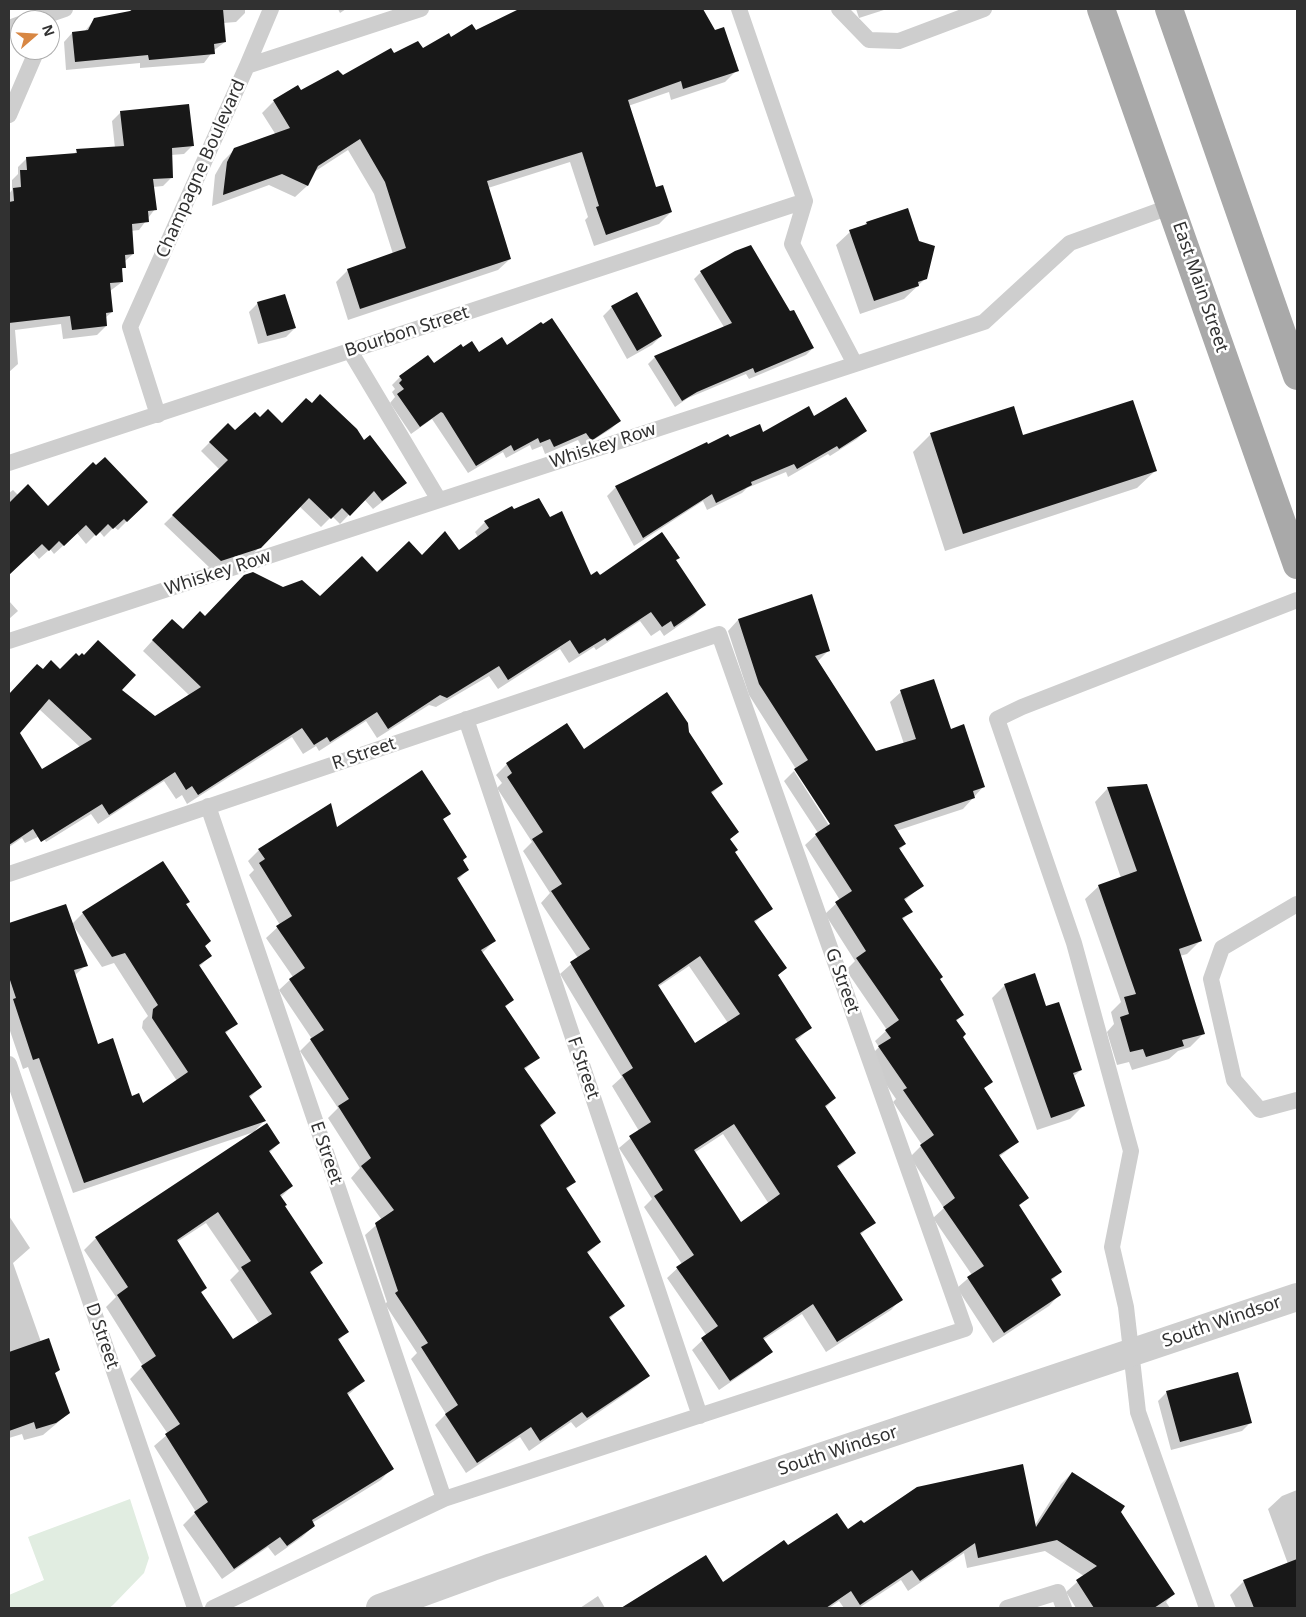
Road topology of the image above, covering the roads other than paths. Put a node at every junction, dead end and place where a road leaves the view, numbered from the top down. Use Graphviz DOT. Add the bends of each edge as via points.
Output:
graph roads {
  1 [pos="271,9"];
  2 [pos="421,9"];
  3 [pos="738,9"];
  4 [pos="839,9"];
  5 [pos="984,9"];
  6 [pos="1101,9"];
  7 [pos="1169,9"];
  8 [pos="33,60"];
  9 [pos="247,66"];
  10 [pos="9,115"];
  11 [pos="805,201"];
  12 [pos="1172,206"];
  13 [pos="350,351"];
  14 [pos="1294,358"];
  15 [pos="855,364"];
  16 [pos="158,415"];
  17 [pos="9,462"];
  18 [pos="439,500"];
  19 [pos="1297,565"];
  20 [pos="1297,600"];
  21 [pos="719,634"];
  22 [pos="9,641"];
  23 [pos="466,720"];
  24 [pos="208,806"];
  25 [pos="9,874"];
  26 [pos="1297,904"];
  27 [pos="9,1064"];
  28 [pos="1297,1100"];
  29 [pos="1297,1297"];
  30 [pos="1131,1353"];
  31 [pos="700,1416"];
  32 [pos="444,1499"];
  33 [pos="195,1608"];
  34 [pos="213,1608"];
  35 [pos="380,1608"];
  36 [pos="1007,1608"];
  37 [pos="1064,1608"];
  38 [pos="1207,1608"];
  1 -- 9 [label="lane"];
  2 -- 9 [label="lane, Champagne Boulevard"];
  3 -- 11 [label="lane"];
  4 -- 5 [label="lane" via="869,40 899,41"];
  6 -- 12 [label="main road, East Main Street"];
  7 -- 14 [label="main road"];
  8 -- 10 [label="lane"];
  9 -- 16 [label="lane, Champagne Boulevard" via="130,327"];
  11 -- 13 [label="lane, Bourbon Street"];
  11 -- 15 [label="lane" via="792,244"];
  12 -- 15 [label="lane, Whiskey Row" via="1070,243 984,322"];
  12 -- 19 [label="main road, East Main Street"];
  13 -- 16 [label="lane, Bourbon Street"];
  13 -- 18 [label="lane"];
  15 -- 18 [label="lane, Whiskey Row"];
  16 -- 17 [label="lane, Bourbon Street"];
  18 -- 22 [label="lane, Whiskey Row"];
  20 -- 30 [label="lane" via="996,718 1074,943 1131,1151 1112,1247 1126,1307"];
  21 -- 23 [label="lane, R Street"];
  21 -- 31 [label="lane, G Street" via="965,1329"];
  23 -- 24 [label="lane, R Street"];
  23 -- 31 [label="lane, F Street"];
  24 -- 25 [label="lane, R Street"];
  24 -- 32 [label="lane, E Street"];
  26 -- 28 [label="lane" via="1222,948 1211,979 1234,1080 1260,1110"];
  27 -- 33 [label="lane, D Street"];
  29 -- 30 [label="street, South Windsor"];
  30 -- 35 [label="street, South Windsor" via="492,1567"];
  30 -- 38 [label="lane" via="1138,1412"];
  31 -- 32 [label="lane"];
  32 -- 34 [label="lane"];
  36 -- 37 [label="lane" via="1058,1592"];
}
